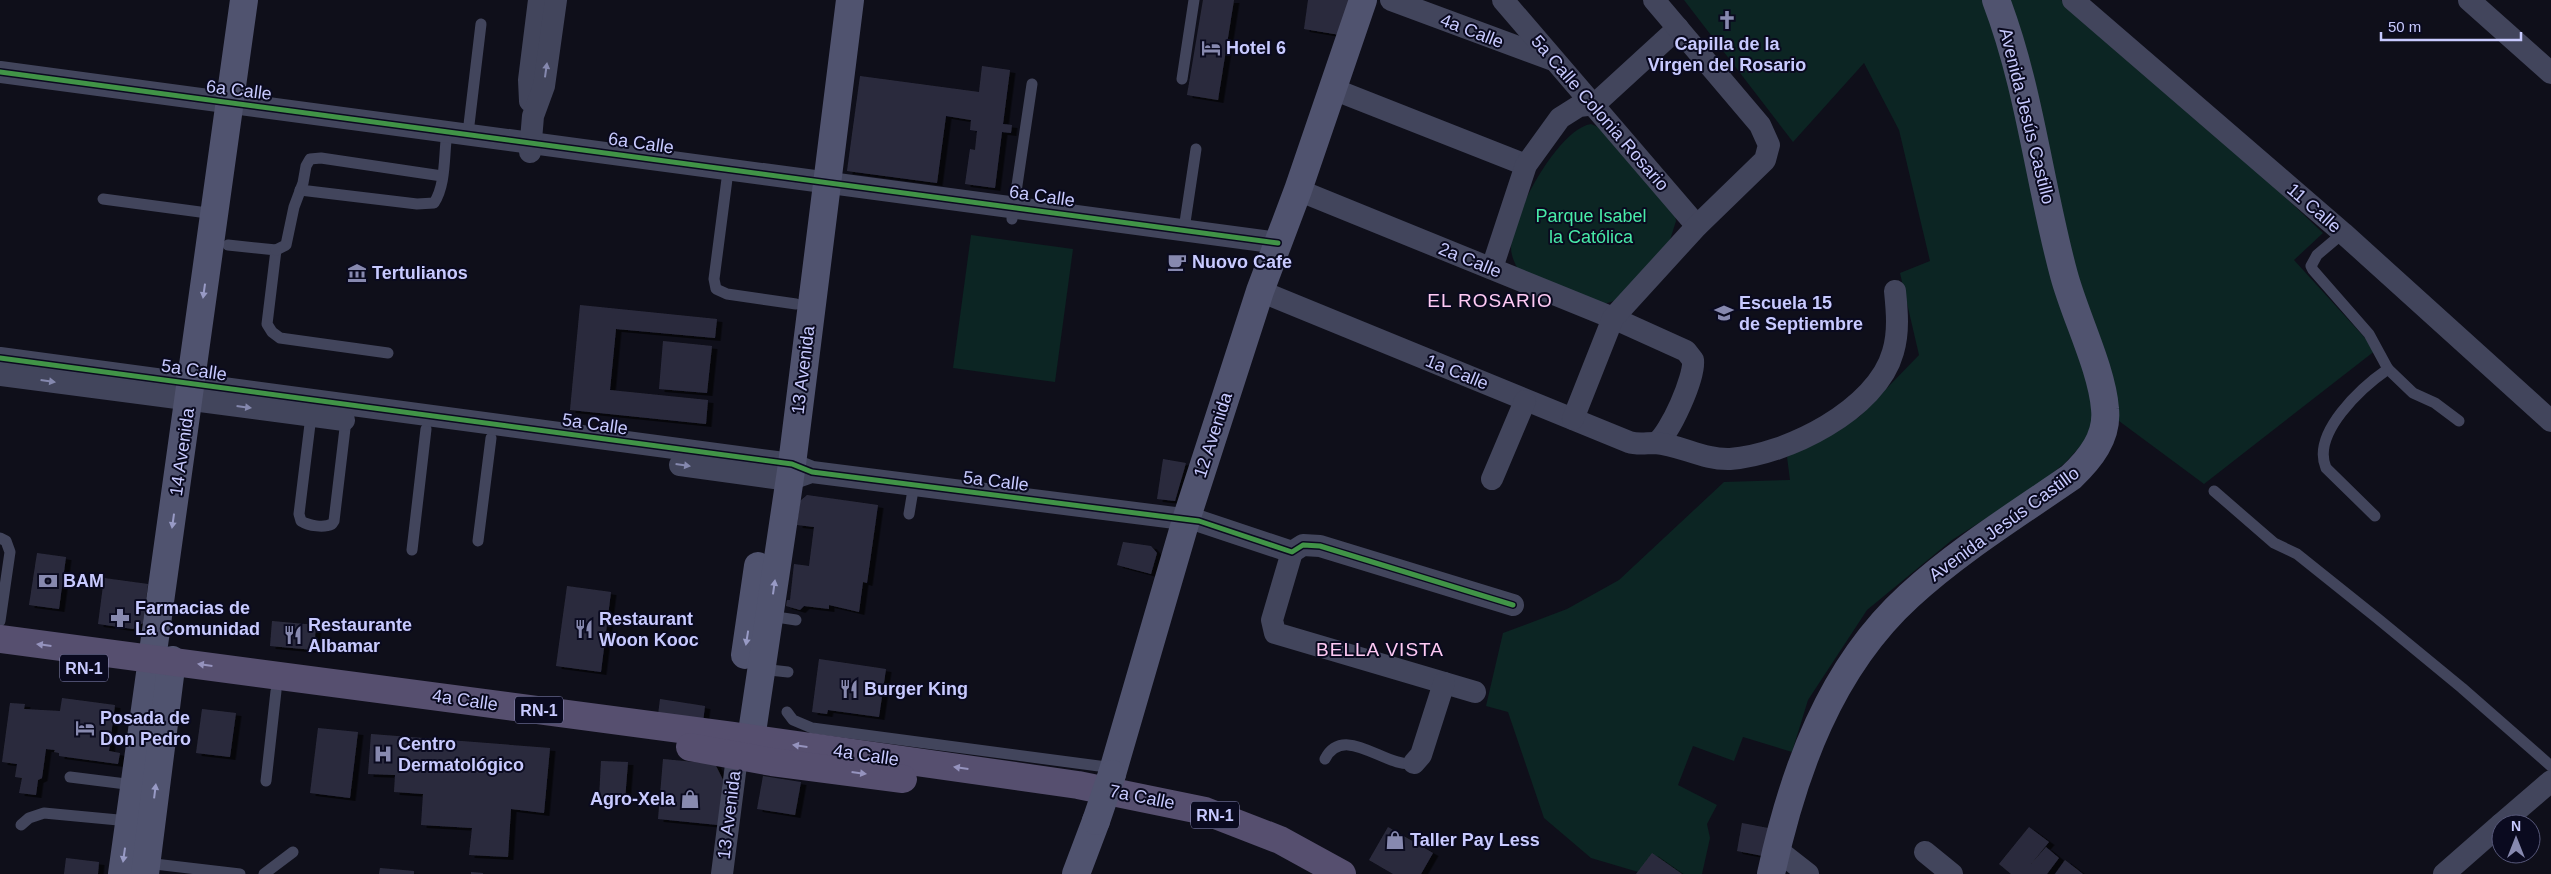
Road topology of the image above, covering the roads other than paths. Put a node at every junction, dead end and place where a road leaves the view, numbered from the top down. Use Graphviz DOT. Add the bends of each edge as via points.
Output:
graph roads {
  1 [pos="244,0"];
  2 [pos="261,0"];
  3 [pos="539,0"];
  4 [pos="556,0"];
  5 [pos="835,0"];
  6 [pos="850,0"];
  7 [pos="1194,0"];
  8 [pos="1363,0"];
  9 [pos="1391,0"];
  10 [pos="1503,0"];
  11 [pos="1654,0"];
  12 [pos="1996,0"];
  13 [pos="2073,0"];
  14 [pos="2469,0"];
  15 [pos="481,24"];
  16 [pos="1678,28"];
  17 [pos="1553,60"];
  18 [pos="0,72"];
  19 [pos="2551,73"];
  20 [pos="1182,79"];
  21 [pos="1032,84"];
  22 [pos="0,85"];
  23 [pos="1333,89"];
  24 [pos="1594,104"];
  25 [pos="238,110"];
  26 [pos="534,116"];
  27 [pos="468,133"];
  28 [pos="446,141"];
  29 [pos="530,147"];
  30 [pos="1196,149"];
  31 [pos="1526,165"];
  32 [pos="442,176"];
  33 [pos="727,179"];
  34 [pos="817,186"];
  35 [pos="300,190"];
  36 [pos="1298,190"];
  37 [pos="103,200"];
  38 [pos="1013,213"];
  39 [pos="215,214"];
  40 [pos="1113,226"];
  41 [pos="1697,226"];
  42 [pos="1184,229"];
  43 [pos="2343,233"];
  44 [pos="228,244"];
  45 [pos="1276,249"];
  46 [pos="276,250"];
  47 [pos="1492,268"];
  48 [pos="1260,291"];
  49 [pos="1895,291"];
  50 [pos="796,304"];
  51 [pos="1614,318"];
  52 [pos="388,353"];
  53 [pos="0,358"];
  54 [pos="2388,369"];
  55 [pos="0,375"];
  56 [pos="200,393"];
  57 [pos="1525,401"];
  58 [pos="311,416"];
  59 [pos="1573,419"];
  60 [pos="346,420"];
  61 [pos="2459,421"];
  62 [pos="2551,421"];
  63 [pos="426,429"];
  64 [pos="491,438"];
  65 [pos="1656,443"];
  66 [pos="788,471"];
  67 [pos="1492,479"];
  68 [pos="914,484"];
  69 [pos="2214,490"];
  70 [pos="910,514"];
  71 [pos="2375,516"];
  72 [pos="1186,520"];
  73 [pos="0,538"];
  74 [pos="478,541"];
  75 [pos="412,550"];
  76 [pos="1292,552"];
  77 [pos="1513,605"];
  78 [pos="0,621"];
  79 [pos="0,639"];
  80 [pos="0,658"];
  81 [pos="761,668"];
  82 [pos="161,669"];
  83 [pos="788,672"];
  84 [pos="1444,683"];
  85 [pos="276,691"];
  86 [pos="1475,692"];
  87 [pos="788,712"];
  88 [pos="740,744"];
  89 [pos="1325,759"];
  90 [pos="1414,763"];
  91 [pos="2551,766"];
  92 [pos="1113,771"];
  93 [pos="70,777"];
  94 [pos="266,781"];
  95 [pos="2551,781"];
  96 [pos="134,785"];
  97 [pos="1077,793"];
  98 [pos="2513,814"];
  99 [pos="129,821"];
  100 [pos="21,825"];
  101 [pos="2491,833"];
  102 [pos="293,852"];
  103 [pos="1925,852"];
  104 [pos="1774,862"];
  105 [pos="146,868"];
  106 [pos="122,874"];
  107 [pos="240,874"];
  108 [pos="264,874"];
  109 [pos="722,874"];
  110 [pos="1076,874"];
  111 [pos="1310,874"];
  112 [pos="1342,874"];
  113 [pos="1808,874"];
  114 [pos="1952,874"];
  115 [pos="2444,874"];
  1 -- 25 [label="street, 14 Avenida"];
  2 -- 25 [label="street, 14 Avenida"];
  3 -- 26 [label="street" via="529,80"];
  26 -- 4 [label="street, one-way" via="544,86"];
  5 -- 34 [label="street, 13 Avenida"];
  6 -- 34 [label="street, 13 Avenida"];
  7 -- 20 [label="lane"];
  8 -- 23 [label="street, 12 Avenida"];
  9 -- 17 [label="street, 4a Calle"];
  10 -- 17 [label="street, 5a Calle Colonia Rosario"];
  11 -- 16 [label="street"];
  12 -- 104 [label="street, Avenida Jesús Castillo" via="2019,67 2063,272 2101,388 2106,410 2103,430 2097,447 2071,477 1932,575 1907,597 1865,645 1812,736 1788,801"];
  13 -- 43 [label="street, 11 Calle"];
  14 -- 19 [label="street"];
  15 -- 27 [label="lane"];
  16 -- 24 [label="street"];
  16 -- 41 [label="street" via="1760,125 1767,138 1769,152 1761,165"];
  17 -- 24 [label="street, 5a Calle Colonia Rosario"];
  18 -- 25 [label="street, 6a Calle"];
  21 -- 38 [label="lane"];
  22 -- 25 [label="street, 6a Calle"];
  23 -- 31 [label="street"];
  23 -- 36 [label="street, 12 Avenida"];
  24 -- 31 [label="street" via="1579,106 1560,118"];
  24 -- 41 [label="street, 5a Calle Colonia Rosario"];
  25 -- 27 [label="street, 6a Calle"];
  25 -- 28 [label="street, 6a Calle"];
  25 -- 39 [label="street, 14 Avenida"];
  25 -- 44 [label="street, 14 Avenida"];
  26 -- 29 [label="street"];
  27 -- 29 [label="street, 6a Calle"];
  28 -- 29 [label="street, 6a Calle"];
  28 -- 32 [label="lane"];
  29 -- 33 [label="street, 6a Calle"];
  29 -- 34 [label="street, 6a Calle"];
  30 -- 42 [label="lane"];
  31 -- 47 [label="street"];
  32 -- 35 [label="lane" via="437,198 428,204"];
  32 -- 35 [label="lane" via="310,159"];
  33 -- 34 [label="street, 6a Calle"];
  33 -- 50 [label="lane" via="714,279 716,289 727,294"];
  34 -- 38 [label="street, 6a Calle"];
  34 -- 50 [label="street, 13 Avenida"];
  34 -- 66 [label="street, 13 Avenida"];
  35 -- 46 [label="lane" via="286,246"];
  36 -- 45 [label="street, 12 Avenida"];
  36 -- 47 [label="street, 2a Calle"];
  37 -- 39 [label="lane"];
  38 -- 40 [label="street, 6a Calle"];
  39 -- 56 [label="street, 14 Avenida, one-way"];
  40 -- 42 [label="street, 6a Calle"];
  40 -- 45 [label="street, 6a Calle"];
  41 -- 51 [label="street"];
  42 -- 45 [label="street, 6a Calle"];
  43 -- 54 [label="lane" via="2317,255 2311,266 2369,334"];
  43 -- 62 [label="street, 11 Calle"];
  44 -- 46 [label="lane"];
  44 -- 56 [label="street, 14 Avenida"];
  45 -- 48 [label="street, 12 Avenida"];
  46 -- 52 [label="lane" via="267,324 272,332 280,338"];
  47 -- 51 [label="street, 2a Calle"];
  48 -- 57 [label="street, 1a Calle"];
  48 -- 72 [label="street, 12 Avenida"];
  49 -- 65 [label="street, 1a Calle" via="1898,321 1893,352 1879,381 1857,404 1828,424 1788,446 1747,457 1710,458"];
  50 -- 66 [label="street, 13 Avenida"];
  51 -- 59 [label="street"];
  51 -- 65 [label="street, 2a Calle" via="1676,345 1693,360 1691,374 1667,433"];
  53 -- 56 [label="street, 5a Calle"];
  54 -- 61 [label="lane" via="2413,394 2435,403"];
  54 -- 71 [label="lane" via="2338,417 2323,448 2322,460 2326,468"];
  55 -- 56 [label="street, 5a Calle, one-way"];
  56 -- 58 [label="street, 5a Calle, one-way"];
  56 -- 66 [label="street, 5a Calle"];
  56 -- 82 [label="street, 14 Avenida"];
  57 -- 59 [label="street, 1a Calle"];
  57 -- 67 [label="street"];
  58 -- 60 [label="street, 5a Calle"];
  58 -- 60 [label="lane" via="299,514 301,521 307,524 326,526 334,520"];
  59 -- 65 [label="street, 1a Calle" via="1629,442"];
  60 -- 63 [label="street, 5a Calle"];
  63 -- 64 [label="street, 5a Calle"];
  63 -- 75 [label="lane"];
  64 -- 66 [label="street, 5a Calle, one-way"];
  64 -- 74 [label="lane"];
  66 -- 68 [label="street, 5a Calle"];
  81 -- 66 [label="street, 13 Avenida, one-way" via="783,618"];
  66 -- 88 [label="street, 13 Avenida, one-way"];
  68 -- 70 [label="lane"];
  68 -- 72 [label="street, 5a Calle"];
  69 -- 91 [label="lane" via="2274,543 2297,554 2398,636"];
  72 -- 76 [label="street, 5a Calle" via="1210,524"];
  72 -- 92 [label="street, 12 Avenida"];
  73 -- 78 [label="lane" via="6,541 10,552"];
  76 -- 77 [label="street" via="1303,545 1320,546"];
  76 -- 84 [label="street" via="1272,620 1275,633"];
  82 -- 79 [label="main road, 4a Calle / RN-1, one-way"];
  80 -- 82 [label="main road, 4a Calle / RN-1"];
  81 -- 83 [label="lane"];
  81 -- 88 [label="street, 13 Avenida"];
  82 -- 85 [label="main road, 4a Calle / RN-1"];
  88 -- 82 [label="main road, 4a Calle / RN-1, one-way"];
  82 -- 96 [label="street, 14 Avenida"];
  105 -- 82 [label="street, 14 Avenida, one-way"];
  84 -- 86 [label="street"];
  84 -- 90 [label="street" via="1421,755"];
  85 -- 88 [label="main road, 4a Calle / RN-1" via="696,748"];
  85 -- 94 [label="lane"];
  87 -- 92 [label="lane" via="793,720 812,728"];
  88 -- 97 [label="main road, 4a Calle / RN-1"];
  88 -- 109 [label="street, 13 Avenida"];
  89 -- 90 [label="lane" via="1334,748 1352,746 1396,763"];
  92 -- 110 [label="street, 12 Avenida, bridge"];
  93 -- 96 [label="lane"];
  95 -- 98 [label="street"];
  96 -- 99 [label="street, 14 Avenida"];
  97 -- 111 [label="main road, 7a Calle / RN-1" via="1213,833 1267,852"];
  97 -- 112 [label="main road, 7a Calle / RN-1" via="1145,797 1213,814 1280,840"];
  99 -- 100 [label="lane" via="44,812"];
  99 -- 106 [label="street, 14 Avenida, one-way"];
  101 -- 115 [label="street"];
  102 -- 108 [label="lane"];
  103 -- 114 [label="street"];
  104 -- 113 [label="street"];
  105 -- 107 [label="lane"];
}
